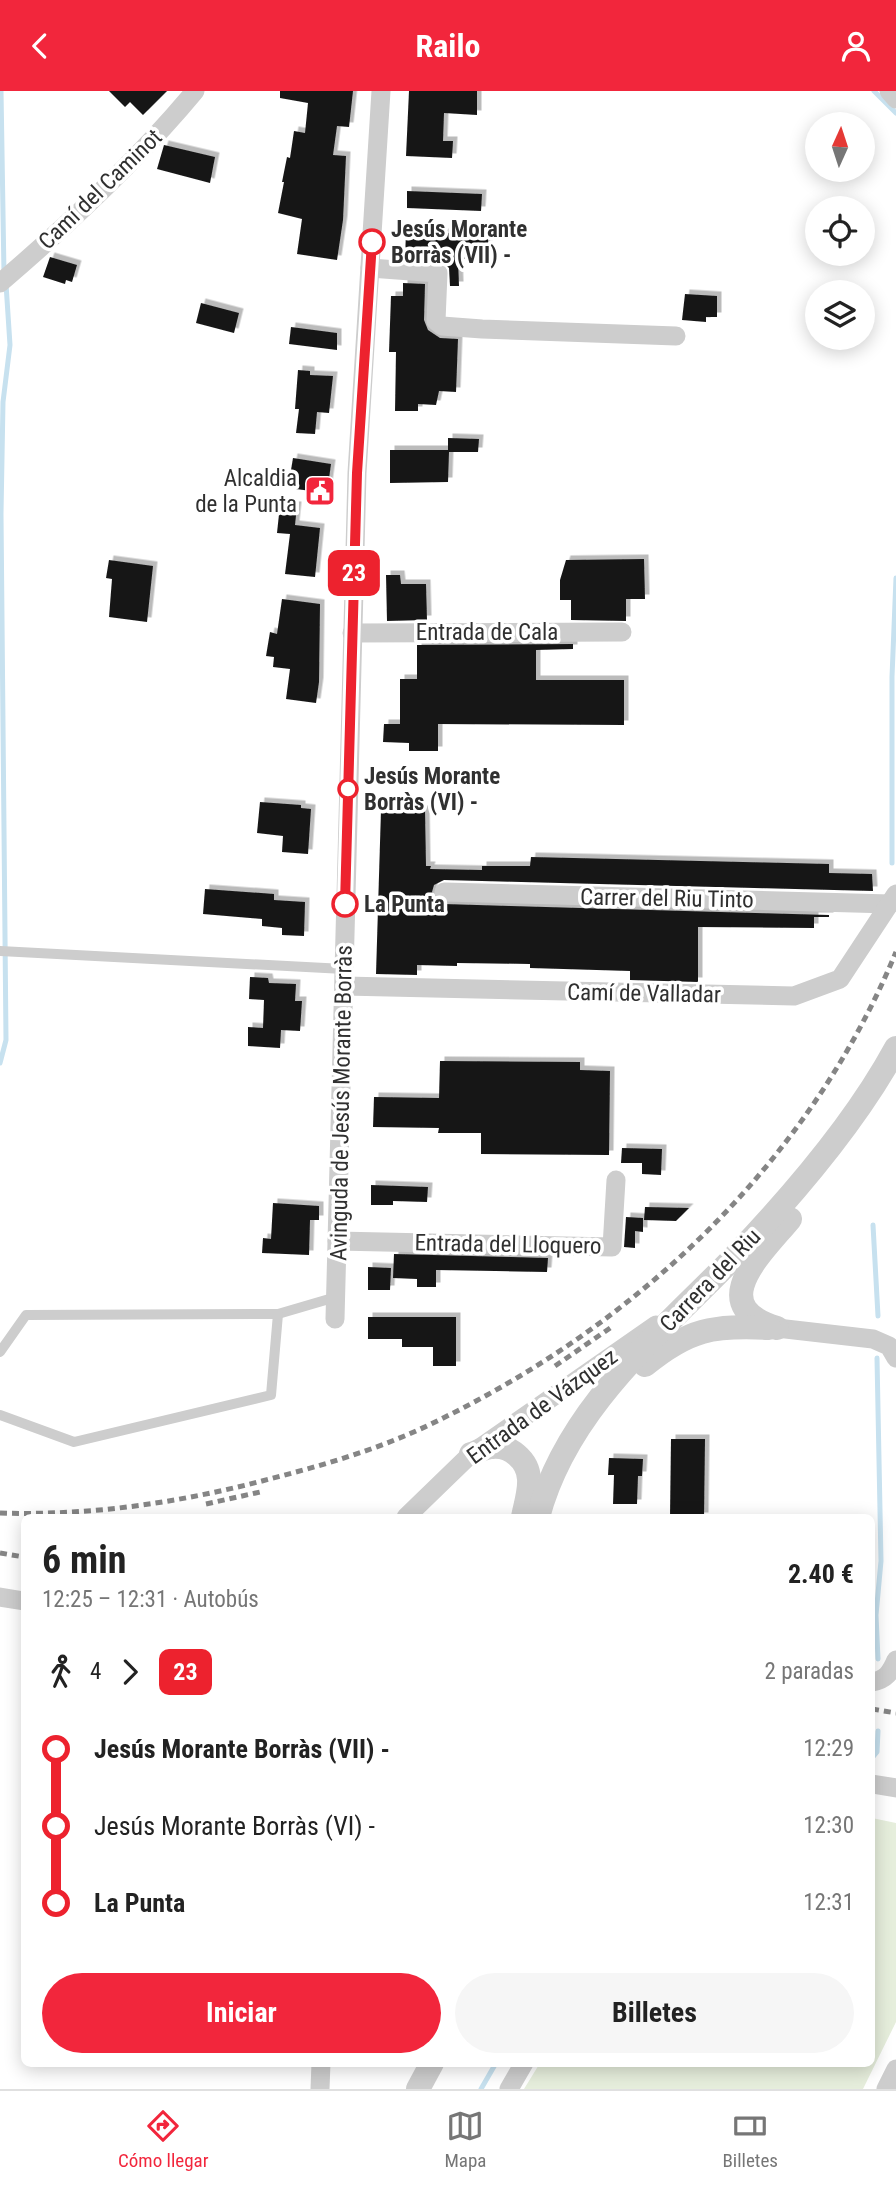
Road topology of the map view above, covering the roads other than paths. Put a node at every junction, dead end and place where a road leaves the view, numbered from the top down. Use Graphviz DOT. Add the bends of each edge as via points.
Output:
graph roads {
  1 [pos="195,91"];
  2 [pos="381,91"];
  3 [pos="889,91"];
  4 [pos="896,99"];
  5 [pos="370,268"];
  6 [pos="0,283"];
  7 [pos="676,336"];
  8 [pos="622,632"];
  9 [pos="352,633"];
  10 [pos="443,892"];
  11 [pos="893,899"];
  12 [pos="0,950"];
  13 [pos="344,978"];
  14 [pos="894,1052"];
  15 [pos="839,1135"];
  16 [pos="616,1180"];
  17 [pos="337,1241"];
  18 [pos="336,1297"];
  19 [pos="687,1305"];
  20 [pos="278,1314"];
  21 [pos="335,1319"];
  22 [pos="777,1328"];
  23 [pos="0,1352"];
  24 [pos="896,1358"];
  25 [pos="0,1415"];
  26 [pos="573,1433"];
  27 [pos="471,1454"];
  28 [pos="409,1514"];
  29 [pos="524,1514"];
  30 [pos="539,1514"];
  31 [pos="0,1597"];
  32 [pos="21,1600"];
  33 [pos="896,1660"];
  34 [pos="875,1681"];
  35 [pos="875,1784"];
  36 [pos="896,1788"];
  37 [pos="321,2067"];
  38 [pos="430,2067"];
  39 [pos="522,2067"];
  40 [pos="896,2069"];
  41 [pos="320,2089"];
  42 [pos="418,2089"];
  43 [pos="509,2089"];
  44 [pos="886,2089"];
  1 -- 6 [label="street, Camí del Caminot" via="91,201"];
  2 -- 5 [label="street, Avinguda de Jesús Morante Borràs"];
  3 -- 4 [label="street"];
  5 -- 7 [label="street" via="438,273 436,321 442,326"];
  5 -- 9 [label="street, Avinguda de Jesús Morante Borràs"];
  8 -- 9 [label="street, Entrada de Cala"];
  9 -- 13 [label="street, Avinguda de Jesús Morante Borràs"];
  10 -- 11 [label="street, Carrer del Riu Tinto"];
  11 -- 13 [label="street, Camí de Valladar" via="840,979 794,996"];
  12 -- 13 [label="lane"];
  13 -- 17 [label="street, Avinguda de Jesús Morante Borràs"];
  14 -- 15 [label="street, Carrera del Riu"];
  15 -- 19 [label="street, Carrera del Riu" via="780,1208"];
  15 -- 22 [label="street" via="809,1195 741,1285 747,1313"];
  16 -- 17 [label="street, Entrada del Lloquero" via="612,1247"];
  17 -- 18 [label="street, Avinguda de Jesús Morante Borràs"];
  18 -- 20 [label="lane"];
  18 -- 21 [label="street, Avinguda de Jesús Morante Borràs"];
  19 -- 26 [label="street, Carrera del Riu" via="627,1365"];
  19 -- 27 [label="street, Entrada de Vázquez"];
  20 -- 23 [label="lane" via="26,1315"];
  20 -- 25 [label="lane" via="271,1395 74,1442"];
  22 -- 24 [label="street" via="873,1339 889,1346"];
  22 -- 26 [label="street" via="729,1327 675,1342"];
  26 -- 30 [label="street, Carrera del Riu"];
  27 -- 28 [label="street, Entrada de Vázquez"];
  27 -- 29 [label="street" via="504,1447 518,1455 530,1480"];
  31 -- 32 [label="street"];
  33 -- 34 [label="street" via="886,1678"];
  35 -- 36 [label="street"];
  37 -- 41 [label="street"];
  38 -- 42 [label="street"];
  39 -- 43 [label="street"];
  40 -- 44 [label="street"];
}
